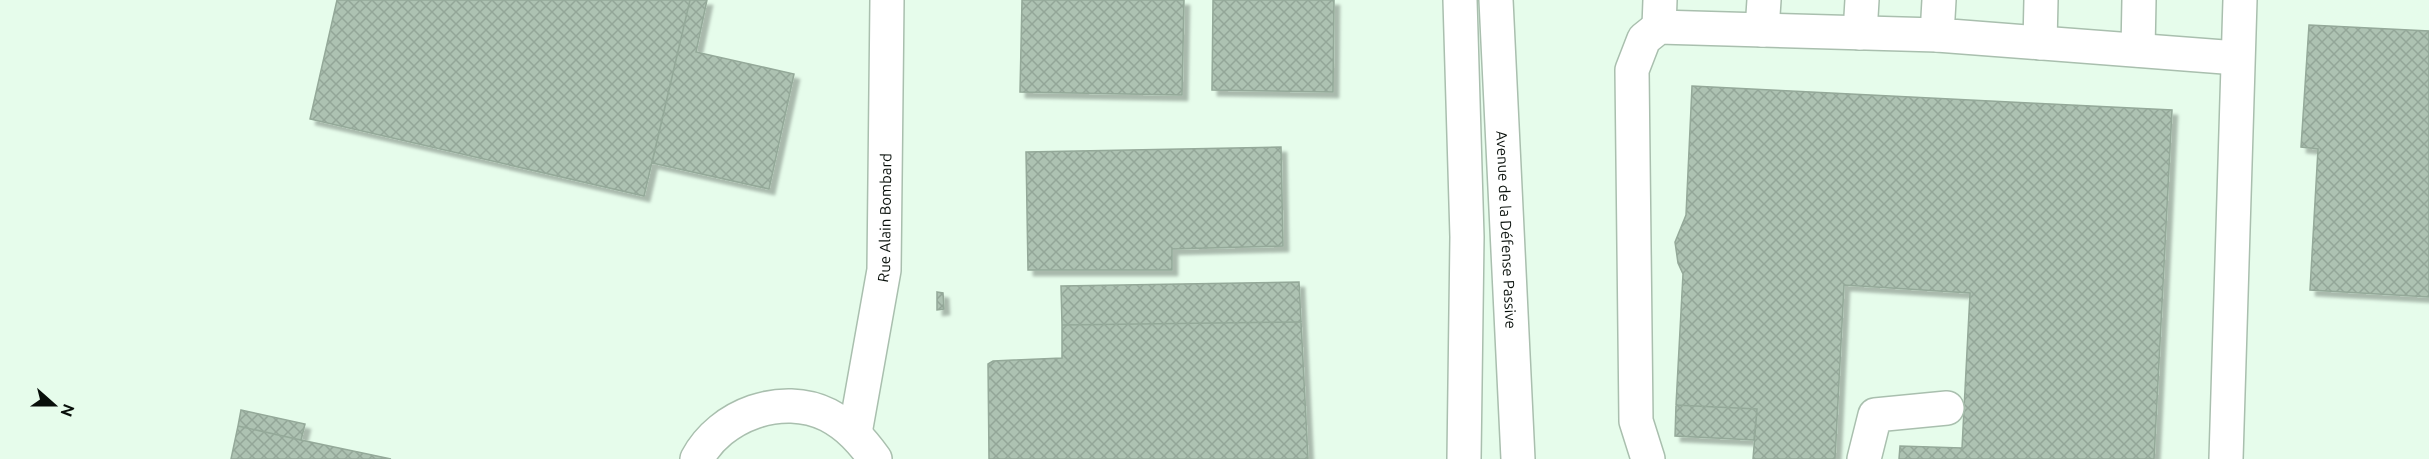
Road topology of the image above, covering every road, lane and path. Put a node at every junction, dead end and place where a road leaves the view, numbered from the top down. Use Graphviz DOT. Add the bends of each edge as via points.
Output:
graph roads {
  1 [pos="887,0"];
  2 [pos="1460,0"];
  3 [pos="1496,0"];
  4 [pos="1862,0"];
  5 [pos="1939,0"];
  6 [pos="2041,0"];
  7 [pos="2139,0"];
  8 [pos="2240,0"];
  9 [pos="1659,14"];
  10 [pos="1763,15"];
  11 [pos="1860,33"];
  12 [pos="1937,35"];
  13 [pos="2040,43"];
  14 [pos="2138,50"];
  15 [pos="2237,58"];
  16 [pos="1947,408"];
  17 [pos="855,433"];
  18 [pos="697,459"];
  19 [pos="875,459"];
  20 [pos="1464,459"];
  21 [pos="1518,459"];
  22 [pos="1648,459"];
  23 [pos="1864,459"];
  24 [pos="2226,459"];
  1 -- 17 [label="main road, Rue Alain Bombard" via="884,270"];
  2 -- 20 [label="main road" via="1467,237"];
  3 -- 21 [label="main road, Avenue de la Défense Passive"];
  4 -- 11 [label="main road"];
  5 -- 12 [label="main road"];
  6 -- 13 [label="main road"];
  7 -- 14 [label="main road"];
  8 -- 15 [label="main road"];
  9 -- 10 [label="main road"];
  9 -- 22 [label="main road" via="1632,70 1636,421"];
  10 -- 11 [label="main road"];
  11 -- 12 [label="main road"];
  12 -- 13 [label="main road"];
  13 -- 14 [label="main road"];
  14 -- 15 [label="main road"];
  15 -- 24 [label="main road"];
  16 -- 23 [label="main road" via="1875,415"];
  17 -- 18 [label="main road" via="827,415 794,406 760,409 729,423 704,446"];
  17 -- 19 [label="main road"];
}
